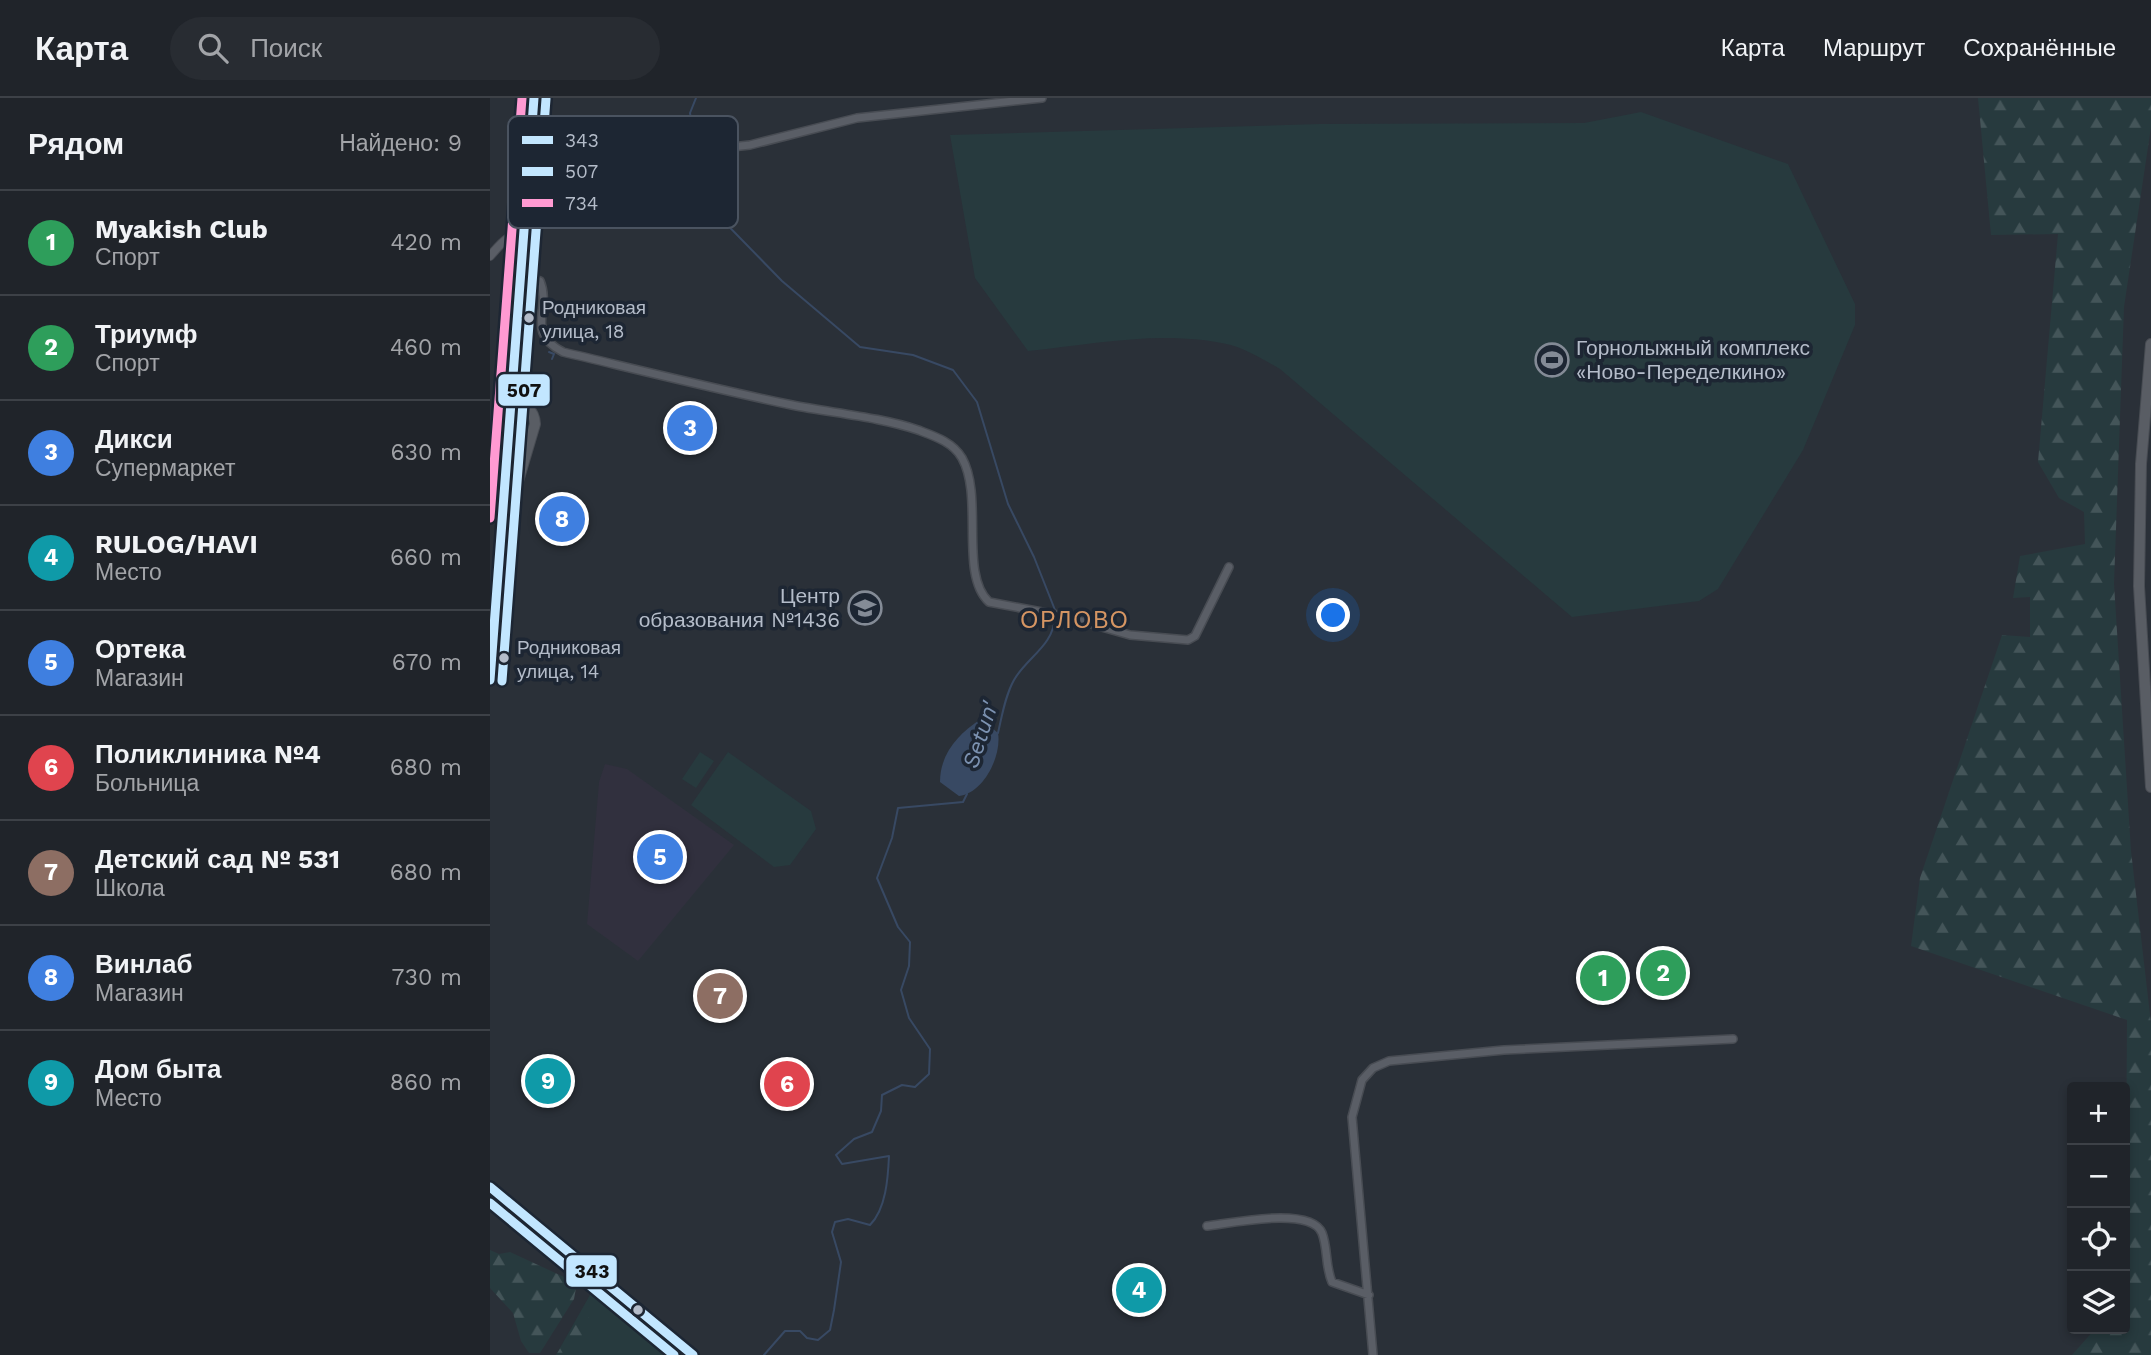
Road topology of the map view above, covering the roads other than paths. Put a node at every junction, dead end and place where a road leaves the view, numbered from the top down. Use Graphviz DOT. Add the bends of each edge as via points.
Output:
graph roads {
  1 [pos="534,98"];
  2 [pos="1042,98"];
  3 [pos="533,116"];
  4 [pos="738,146"];
  5 [pos="524,228"];
  6 [pos="523,234"];
  7 [pos="490,256"];
  8 [pos="520,274"];
  9 [pos="2151,344"];
  10 [pos="512,402"];
  11 [pos="501,535"];
  12 [pos="1229,567"];
  13 [pos="490,680"];
  14 [pos="2151,787"];
  15 [pos="1733,1039"];
  16 [pos="490,1187"];
  17 [pos="1207,1226"];
  18 [pos="1369,1295"];
  19 [pos="693,1355"];
  20 [pos="1373,1355"];
  1 -- 3 [label="main road"];
  2 -- 4 [label="street" via="857,118"];
  5 -- 6 [label="main road"];
  6 -- 7 [label="street" via="500,243"];
  6 -- 8 [label="main road"];
  8 -- 10 [label="main road"];
  8 -- 12 [label="street" via="540,281 541,333 563,352 752,397 916,429 948,442 968,475 974,553 981,595 989,602 1130,635 1188,640 1195,636"];
  9 -- 14 [label="main road" via="2141,464 2139,586"];
  10 -- 11 [label="main road"];
  10 -- 11 [label="main road" via="531,411 535,424"];
  11 -- 13 [label="main road"];
  15 -- 18 [label="street" via="1504,1050 1389,1061 1367,1073 1358,1088 1352,1118"];
  16 -- 19 [label="main road"];
  17 -- 18 [label="street" via="1310,1219 1323,1235 1332,1282"];
  18 -- 20 [label="street"];
}
